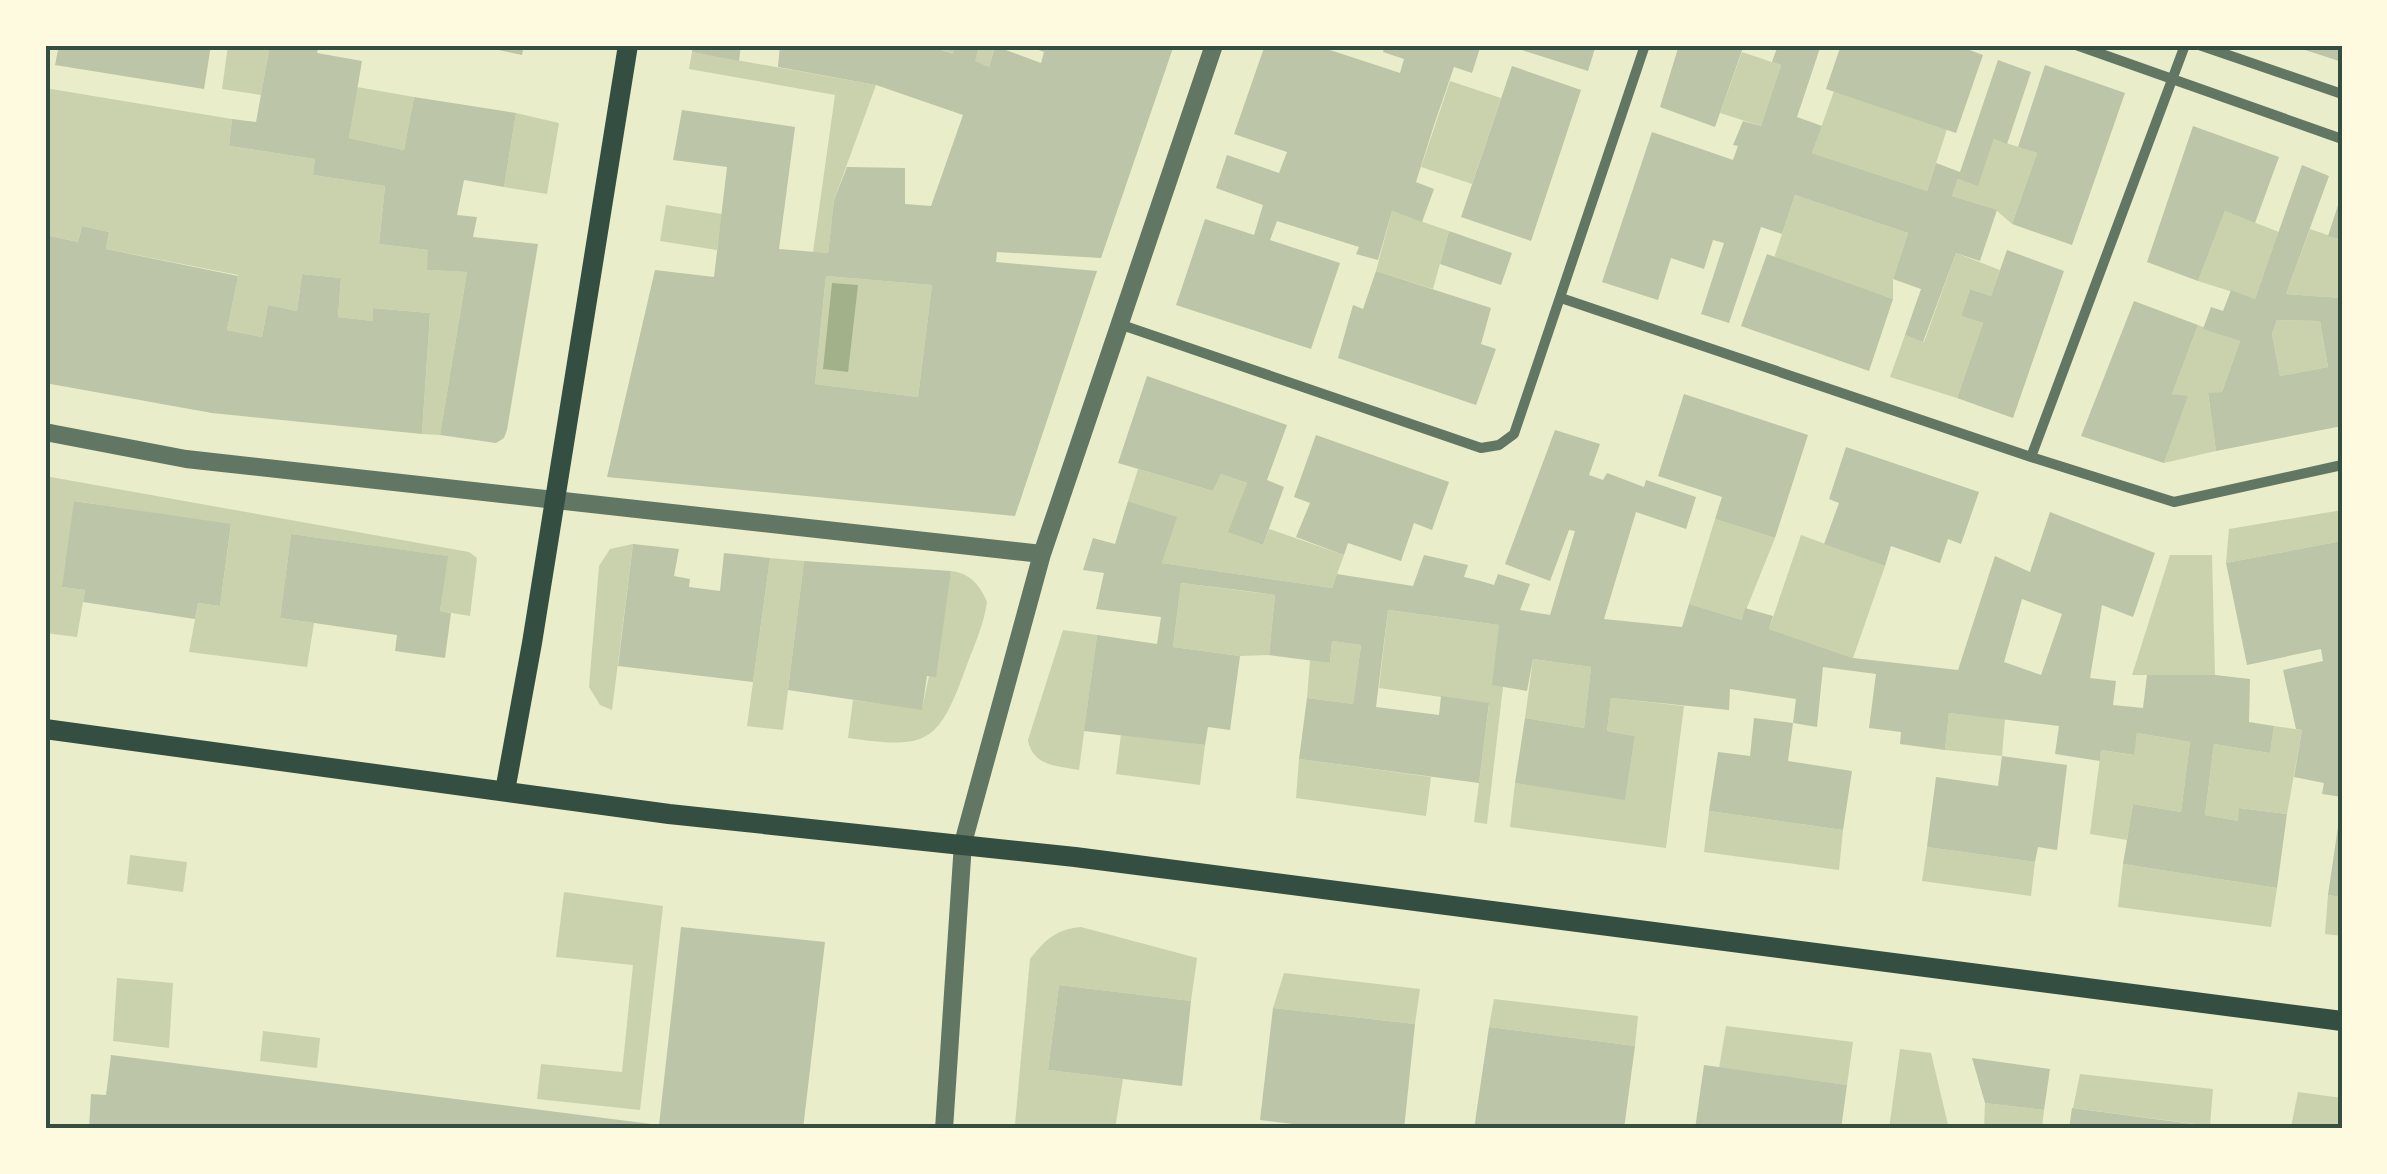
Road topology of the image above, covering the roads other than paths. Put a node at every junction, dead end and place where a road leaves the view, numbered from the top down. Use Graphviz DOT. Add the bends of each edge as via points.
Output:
graph roads {
  1 [pos="628,45"];
  2 [pos="1214,45"];
  3 [pos="1645,45"];
  4 [pos="2076,45"];
  5 [pos="2184,45"];
  6 [pos="2199,45"];
  7 [pos="2172,77"];
  8 [pos="2342,94"];
  9 [pos="2342,138"];
  10 [pos="1561,298"];
  11 [pos="1119,324"];
  12 [pos="45,432"];
  13 [pos="2031,457"];
  14 [pos="2342,466"];
  15 [pos="554,502"];
  16 [pos="1042,554"];
  17 [pos="46,730"];
  18 [pos="45,740"];
  19 [pos="504,791"];
  20 [pos="963,844"];
  21 [pos="2342,1020"];
  22 [pos="944,1129"];
  1 -- 15 [label="main road"];
  2 -- 11 [label="street"];
  3 -- 10 [label="street"];
  4 -- 7 [label="street"];
  5 -- 7 [label="street"];
  6 -- 8 [label="street"];
  7 -- 9 [label="street"];
  7 -- 13 [label="street"];
  10 -- 11 [label="street" via="1514,434 1481,448"];
  10 -- 13 [label="street"];
  11 -- 16 [label="street"];
  12 -- 15 [label="street" via="186,459"];
  13 -- 14 [label="street" via="2174,502"];
  15 -- 16 [label="street"];
  15 -- 19 [label="main road"];
  16 -- 20 [label="street"];
  17 -- 18 [label="street"];
  17 -- 19 [label="main road"];
  19 -- 20 [label="main road"];
  20 -- 21 [label="main road"];
  20 -- 22 [label="street"];
}
